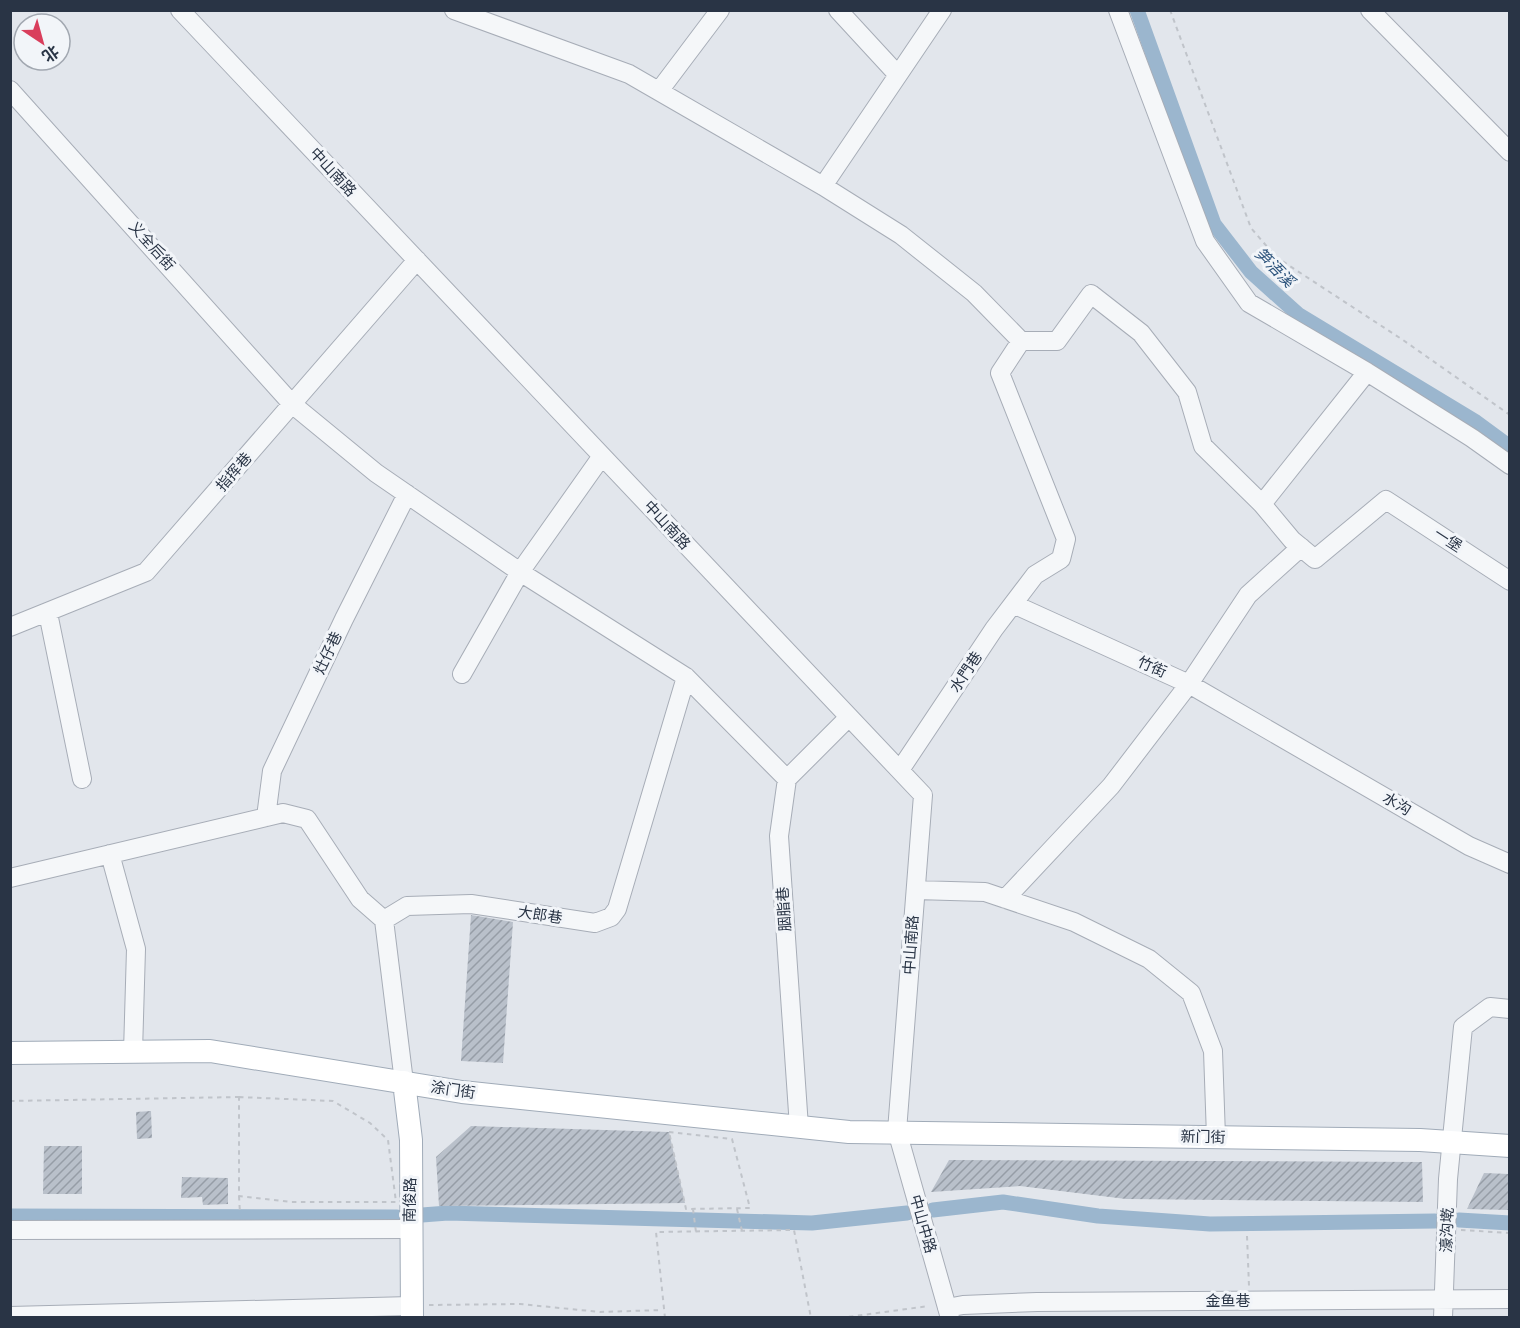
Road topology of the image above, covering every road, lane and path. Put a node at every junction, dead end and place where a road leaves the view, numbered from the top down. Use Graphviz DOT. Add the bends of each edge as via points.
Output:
graph roads {
  1 [pos="180,10"];
  2 [pos="454,10"];
  3 [pos="720,10"];
  4 [pos="838,10"];
  5 [pos="942,10"];
  6 [pos="1118,10"];
  7 [pos="1170,10"];
  8 [pos="1370,10"];
  9 [pos="897,74"];
  10 [pos="10,90"];
  11 [pos="659,91"];
  12 [pos="1509,152"];
  13 [pos="823,186"];
  14 [pos="417,260"];
  15 [pos="1021,341"];
  16 [pos="1367,372"];
  17 [pos="292,404"];
  18 [pos="1509,415"];
  19 [pos="602,456"];
  20 [pos="1509,465"];
  21 [pos="407,494"];
  22 [pos="1262,504"];
  23 [pos="1301,547"];
  24 [pos="520,572"];
  25 [pos="1509,581"];
  26 [pos="1013,604"];
  27 [pos="48,613"];
  28 [pos="10,627"];
  29 [pos="462,674"];
  30 [pos="686,677"];
  31 [pos="1189,684"];
  32 [pos="849,717"];
  33 [pos="1287,740"];
  34 [pos="900,771"];
  35 [pos="82,779"];
  36 [pos="787,780"];
  37 [pos="266,817"];
  38 [pos="110,854"];
  39 [pos="1509,864"];
  40 [pos="10,878"];
  41 [pos="916,890"];
  42 [pos="1005,899"];
  43 [pos="384,920"];
  44 [pos="1509,1009"];
  45 [pos="134,1052"];
  46 [pos="10,1053"];
  47 [pos="404,1082"];
  48 [pos="239,1097"];
  49 [pos="10,1101"];
  50 [pos="799,1127"];
  51 [pos="897,1131"];
  52 [pos="1216,1137"];
  53 [pos="1451,1142"];
  54 [pos="1509,1146"];
  55 [pos="693,1209"];
  56 [pos="737,1209"];
  57 [pos="410,1229"];
  58 [pos="1447,1229"];
  59 [pos="10,1230"];
  60 [pos="742,1231"];
  61 [pos="696,1232"];
  62 [pos="1509,1233"];
  63 [pos="1247,1236"];
  64 [pos="1509,1299"];
  65 [pos="1250,1300"];
  66 [pos="1444,1309"];
  67 [pos="664,1310"];
  68 [pos="411,1312"];
  69 [pos="949,1313"];
  70 [pos="172,1315"];
  71 [pos="10,1316"];
  72 [pos="665,1317"];
  73 [pos="811,1317"];
  74 [pos="840,1317"];
  1 -- 14 [label="street, 中山南路"];
  2 -- 11 [label="street" via="629,74"];
  3 -- 11 [label="street"];
  4 -- 9 [label="street"];
  5 -- 9 [label="street"];
  6 -- 16 [label="street" via="1204,241 1249,303"];
  7 -- 18 [label="path" via="1251,228 1276,257"];
  8 -- 12 [label="street"];
  9 -- 13 [label="street"];
  10 -- 17 [label="street, 义全后街"];
  11 -- 13 [label="street"];
  13 -- 15 [label="street" via="901,235 974,293"];
  14 -- 17 [label="street, 指挥巷"];
  14 -- 19 [label="street, 中山南路"];
  15 -- 22 [label="street" via="1057,341 1091,294 1141,333 1187,392 1203,446"];
  15 -- 26 [label="street, 水門巷" via="1000,373 1066,539 1061,560 1035,575"];
  16 -- 20 [label="street"];
  16 -- 22 [label="street"];
  17 -- 21 [label="street, 义全后街"];
  17 -- 27 [label="street, 指挥巷" via="146,572"];
  19 -- 24 [label="street"];
  19 -- 32 [label="street, 中山南路"];
  21 -- 24 [label="street, 义全后街"];
  21 -- 37 [label="street, 灶仔巷" via="272,771"];
  22 -- 23 [label="street"];
  23 -- 25 [label="street, 一堡" via="1315,559 1386,500"];
  23 -- 31 [label="street" via="1248,595"];
  24 -- 29 [label="street"];
  24 -- 30 [label="street, 义全后街"];
  26 -- 31 [label="street, 竹街"];
  26 -- 34 [label="street, 水門巷"];
  27 -- 28 [label="street, 指挥巷"];
  27 -- 35 [label="street"];
  30 -- 36 [label="street, 义全后街"];
  30 -- 43 [label="street, 大郎巷" via="617,909 611,917 595,924 471,904 407,906"];
  31 -- 33 [label="street, 竹街"];
  31 -- 42 [label="street" via="1111,786"];
  32 -- 34 [label="street, 中山南路"];
  32 -- 36 [label="street"];
  33 -- 39 [label="street, 水沟" via="1469,846"];
  34 -- 41 [label="street, 中山南路" via="923,795"];
  36 -- 50 [label="street, 胭脂巷" via="779,836"];
  37 -- 38 [label="street"];
  37 -- 43 [label="street" via="283,813 307,819 360,899"];
  38 -- 40 [label="street"];
  38 -- 45 [label="street" via="136,950"];
  41 -- 42 [label="street" via="985,892"];
  41 -- 51 [label="street, 中山南路"];
  42 -- 52 [label="street" via="1074,922 1138,954 1191,993 1213,1051"];
  43 -- 47 [label="street"];
  44 -- 53 [label="street, 濠沟墘" via="1490,1007 1463,1027"];
  45 -- 46 [label="main road, 涂门街"];
  45 -- 47 [label="main road, 涂门街" via="210,1051"];
  47 -- 50 [label="main road, 涂门街" via="473,1094"];
  47 -- 57 [label="main road, 南俊路" via="411,1140"];
  48 -- 48 [label="path" via="239,1196 291,1202 396,1202 388,1140 370,1123 333,1101"];
  48 -- 49 [label="path"];
  50 -- 51 [label="main road, 涂门街"];
  51 -- 52 [label="main road, 新门街"];
  51 -- 69 [label="street, 中山中路"];
  52 -- 53 [label="main road, 新门街"];
  53 -- 54 [label="main road, 新门街"];
  53 -- 58 [label="street, 濠沟墘"];
  55 -- 56 [label="path"];
  55 -- 56 [label="path" via="686,1209 669,1132 732,1139 750,1208"];
  55 -- 61 [label="path"];
  56 -- 60 [label="path"];
  57 -- 59 [label="street"];
  57 -- 68 [label="main road, 南俊路"];
  58 -- 62 [label="path"];
  58 -- 66 [label="street, 濠沟墘"];
  60 -- 61 [label="path"];
  60 -- 73 [label="path" via="794,1230"];
  61 -- 67 [label="path" via="656,1232"];
  63 -- 65 [label="path"];
  64 -- 66 [label="street, 金鱼巷"];
  65 -- 66 [label="street, 金鱼巷"];
  65 -- 69 [label="street, 金鱼巷" via="963,1305"];
  67 -- 68 [label="path" via="600,1312 520,1304 444,1303"];
  67 -- 72 [label="path"];
  68 -- 70 [label="street"];
  69 -- 74 [label="path" via="924,1306"];
  70 -- 71 [label="street"];
}
